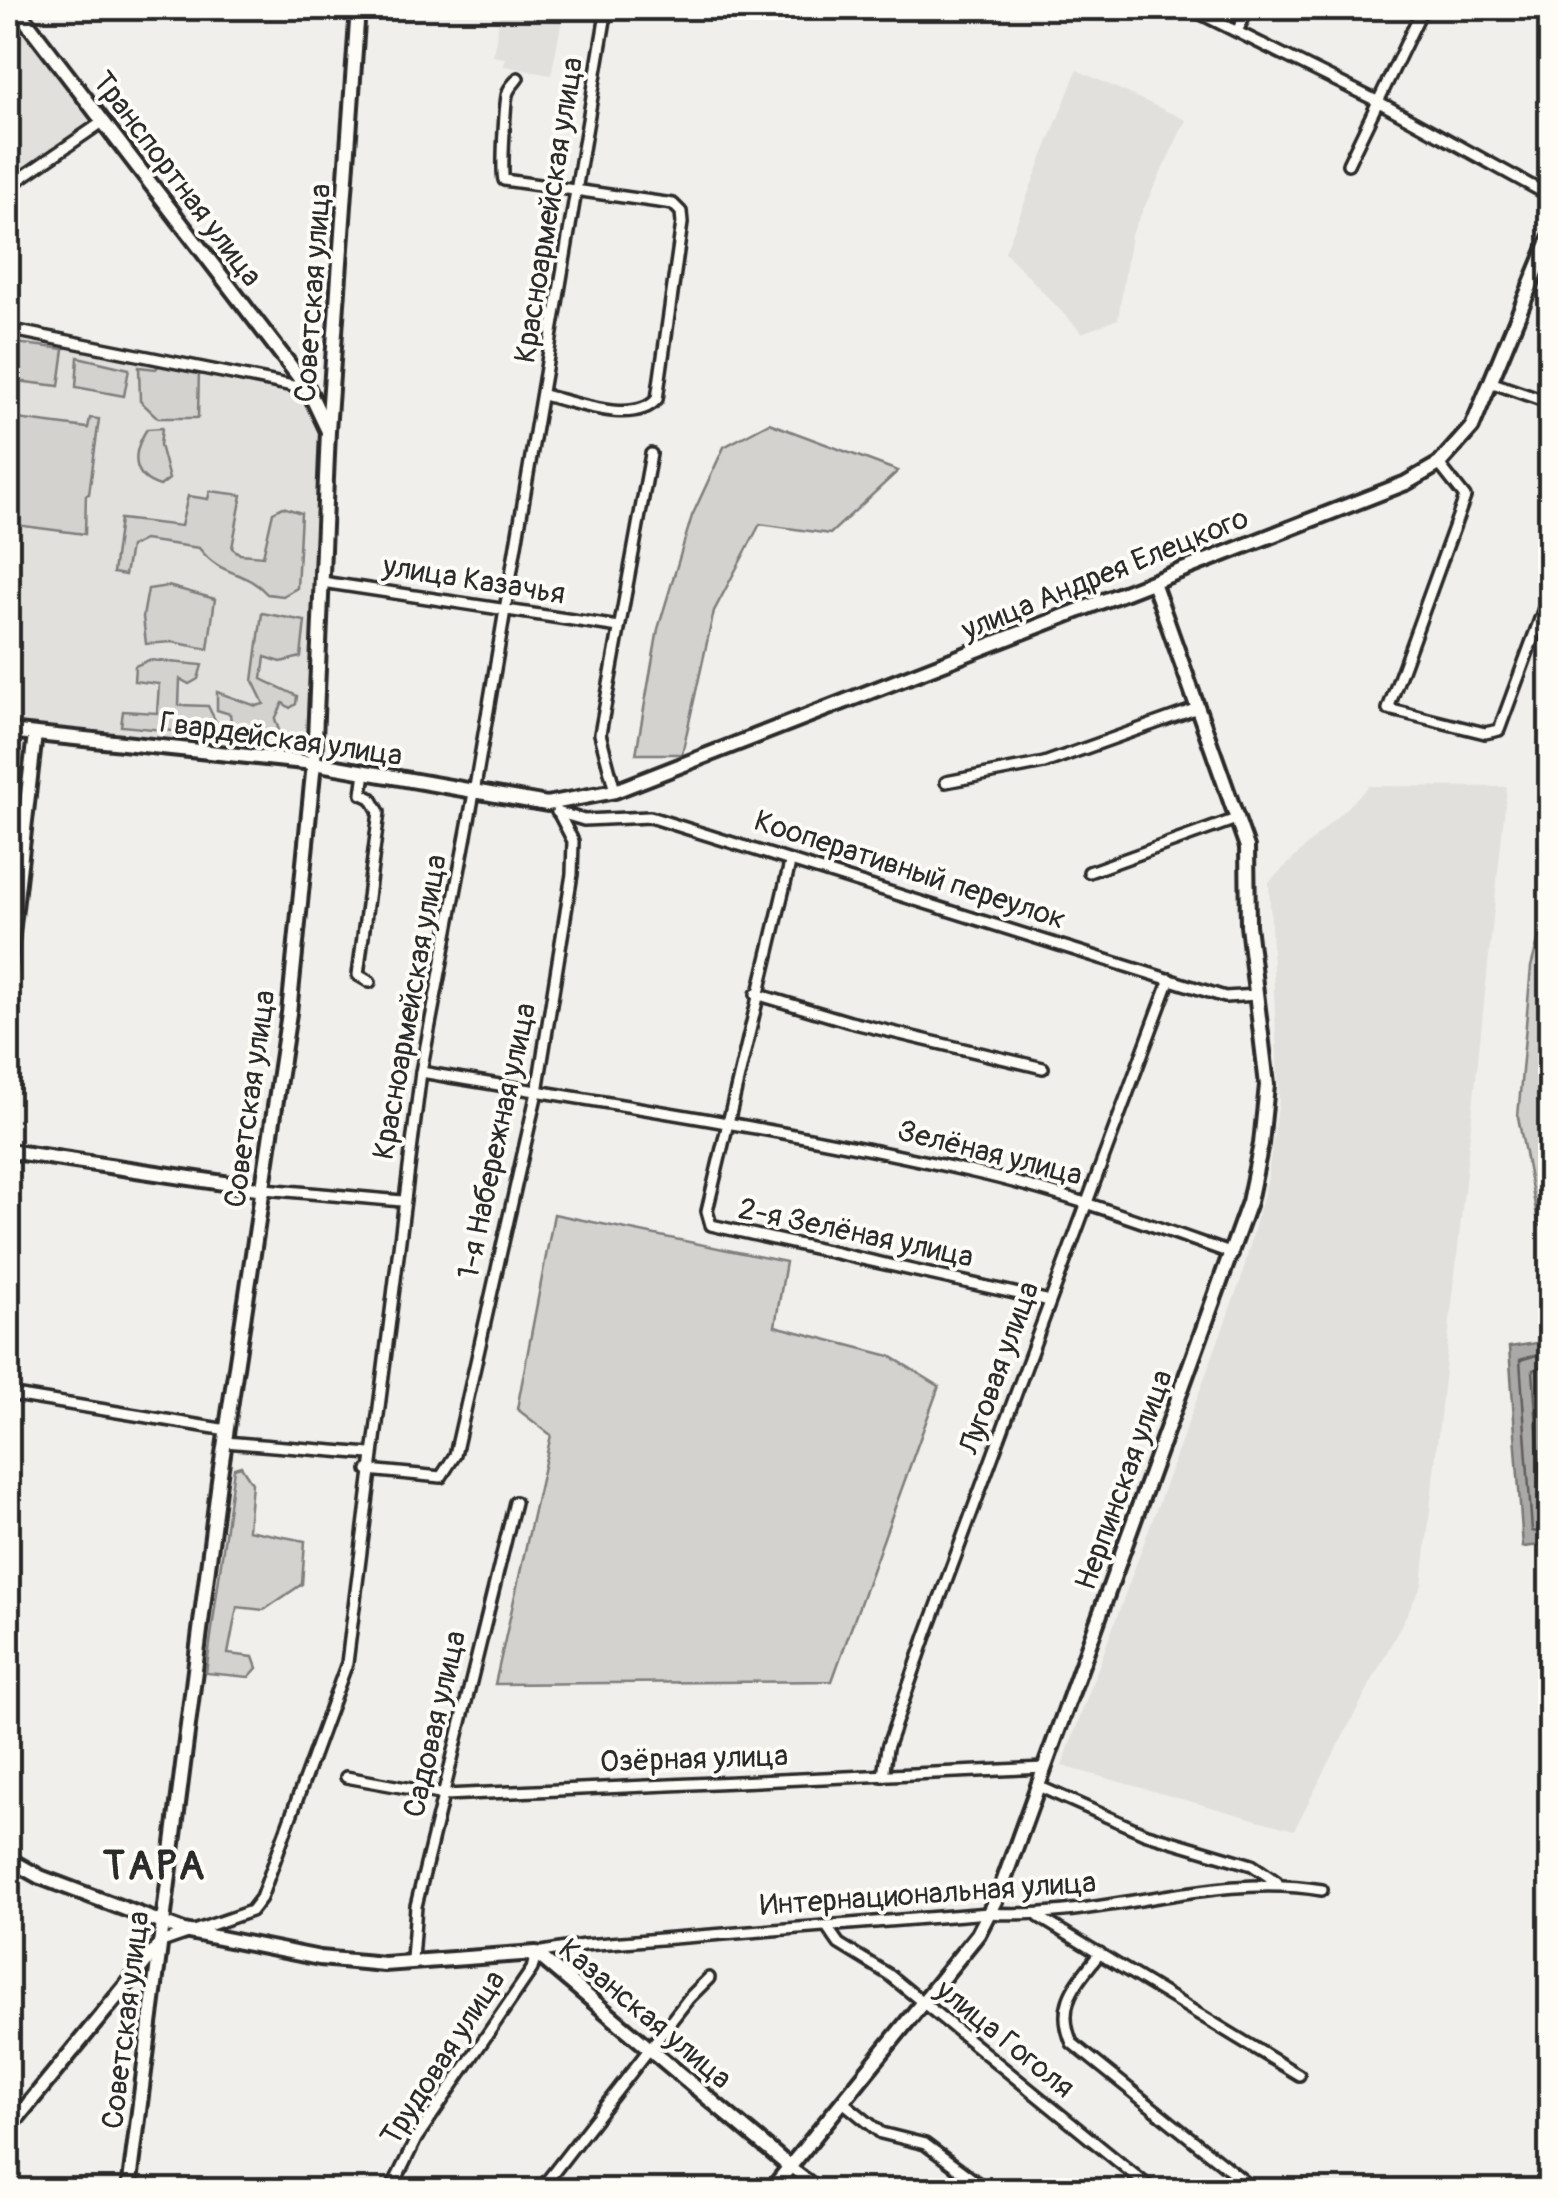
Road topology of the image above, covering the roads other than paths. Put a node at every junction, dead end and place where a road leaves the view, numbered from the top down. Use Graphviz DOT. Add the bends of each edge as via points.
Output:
graph roads {
  1 [pos="16,8"];
  2 [pos="358,8"];
  3 [pos="607,8"];
  4 [pos="1189,8"];
  5 [pos="1249,8"];
  6 [pos="1424,8"];
  7 [pos="1237,32"];
  8 [pos="518,78"];
  9 [pos="1378,101"];
  10 [pos="101,123"];
  11 [pos="1348,164"];
  12 [pos="8,187"];
  13 [pos="579,190"];
  14 [pos="1550,196"];
  15 [pos="1550,238"];
  16 [pos="8,329"];
  17 [pos="1492,383"];
  18 [pos="308,389"];
  19 [pos="544,396"];
  20 [pos="1550,403"];
  21 [pos="328,431"];
  22 [pos="651,454"];
  23 [pos="1439,464"];
  24 [pos="322,582"];
  25 [pos="1152,582"];
  26 [pos="1550,592"];
  27 [pos="506,609"];
  28 [pos="620,627"];
  29 [pos="1198,708"];
  30 [pos="8,731"];
  31 [pos="35,734"];
  32 [pos="314,763"];
  33 [pos="365,772"];
  34 [pos="946,782"];
  35 [pos="616,791"];
  36 [pos="474,793"];
  37 [pos="552,808"];
  38 [pos="1240,818"];
  39 [pos="790,862"];
  40 [pos="1089,872"];
  41 [pos="8,966"];
  42 [pos="1170,979"];
  43 [pos="370,982"];
  44 [pos="756,994"];
  45 [pos="1257,995"];
  46 [pos="1043,1068"];
  47 [pos="421,1072"];
  48 [pos="537,1092"];
  49 [pos="729,1122"];
  50 [pos="8,1151"];
  51 [pos="264,1190"];
  52 [pos="402,1201"];
  53 [pos="1087,1202"];
  54 [pos="1234,1254"];
  55 [pos="1050,1301"];
  56 [pos="8,1394"];
  57 [pos="226,1436"];
  58 [pos="370,1454"];
  59 [pos="368,1470"];
  60 [pos="515,1502"];
  61 [pos="8,1752"];
  62 [pos="8,1767"];
  63 [pos="1045,1768"];
  64 [pos="882,1776"];
  65 [pos="346,1778"];
  66 [pos="1038,1786"];
  67 [pos="445,1795"];
  68 [pos="8,1860"];
  69 [pos="1277,1882"];
  70 [pos="1322,1890"];
  71 [pos="989,1913"];
  72 [pos="1039,1916"];
  73 [pos="164,1922"];
  74 [pos="827,1927"];
  75 [pos="184,1931"];
  76 [pos="162,1942"];
  77 [pos="1100,1952"];
  78 [pos="536,1953"];
  79 [pos="412,1959"];
  80 [pos="709,1978"];
  81 [pos="921,2005"];
  82 [pos="650,2052"];
  83 [pos="1299,2076"];
  84 [pos="843,2102"];
  85 [pos="8,2129"];
  86 [pos="790,2167"];
  87 [pos="129,2190"];
  88 [pos="391,2190"];
  89 [pos="540,2190"];
  90 [pos="771,2190"];
  91 [pos="821,2190"];
  92 [pos="987,2190"];
  93 [pos="1153,2190"];
  94 [pos="1256,2190"];
  1 -- 10 [label="main road, Транспортная улица"];
  2 -- 21 [label="main road, Советская улица"];
  3 -- 13 [label="street, Красноармейская улица"];
  4 -- 7 [label="street"];
  5 -- 7 [label="street"];
  6 -- 9 [label="street"];
  7 -- 9 [label="street"];
  8 -- 13 [label="street" via="508,92 501,174 511,184"];
  9 -- 11 [label="street"];
  9 -- 14 [label="street"];
  10 -- 12 [label="street"];
  10 -- 18 [label="main road, Транспортная улица"];
  13 -- 19 [label="street, Красноармейская улица"];
  13 -- 19 [label="street" via="673,204 681,212 658,399 623,412"];
  15 -- 17 [label="main road, улица Андрея Елецкого"];
  16 -- 18 [label="street"];
  17 -- 20 [label="street"];
  17 -- 23 [label="main road, улица Андрея Елецкого" via="1472,427"];
  18 -- 21 [label="main road, Транспортная улица"];
  19 -- 27 [label="street, Красноармейская улица"];
  21 -- 24 [label="main road, Советская улица"];
  22 -- 28 [label="street"];
  23 -- 25 [label="main road, улица Андрея Елецкого"];
  23 -- 26 [label="street" via="1465,498 1388,709 1484,733 1499,730"];
  24 -- 27 [label="street, улица Казачья"];
  24 -- 32 [label="main road, Советская улица"];
  25 -- 29 [label="main road, Нерпинская улица"];
  25 -- 35 [label="main road, улица Андрея Елецкого"];
  27 -- 28 [label="street, улица Казачья"];
  27 -- 36 [label="street, Красноармейская улица"];
  28 -- 35 [label="street" via="600,734"];
  29 -- 34 [label="street" via="1044,763"];
  29 -- 38 [label="main road, Нерпинская улица"];
  30 -- 31 [label="main road, Гвардейская улица"];
  31 -- 32 [label="main road, Гвардейская улица"];
  31 -- 41 [label="main road"];
  32 -- 33 [label="main road, Гвардейская улица"];
  32 -- 51 [label="main road, Советская улица"];
  33 -- 36 [label="main road, Гвардейская улица"];
  33 -- 43 [label="street" via="362,794 379,812 358,974"];
  35 -- 37 [label="main road, улица Андрея Елецкого"];
  36 -- 37 [label="main road, Гвардейская улица"];
  36 -- 47 [label="street, Красноармейская улица"];
  37 -- 39 [label="street, Кооперативный переулок" via="584,820 650,817"];
  37 -- 48 [label="street, 1-я Набережная улица" via="572,841 572,874"];
  38 -- 40 [label="street"];
  38 -- 45 [label="main road, Нерпинская улица"];
  39 -- 42 [label="street, Кооперативный переулок"];
  39 -- 44 [label="street"];
  42 -- 45 [label="street, Кооперативный переулок" via="1225,997"];
  42 -- 53 [label="street, Луговая улица"];
  44 -- 46 [label="street"];
  44 -- 49 [label="street"];
  45 -- 54 [label="main road, Нерпинская улица" via="1267,1085 1262,1144"];
  47 -- 48 [label="street, Зелёная улица"];
  47 -- 52 [label="street, Красноармейская улица"];
  48 -- 49 [label="street, Зелёная улица"];
  48 -- 59 [label="street, 1-я Набережная улица" via="455,1455 441,1477"];
  49 -- 53 [label="street, Зелёная улица"];
  49 -- 55 [label="street, 2-я Зелёная улица" via="707,1210 711,1225"];
  50 -- 51 [label="main road"];
  51 -- 52 [label="street"];
  51 -- 57 [label="main road, Советская улица"];
  52 -- 58 [label="street, Красноармейская улица"];
  53 -- 54 [label="street, Зелёная улица"];
  53 -- 55 [label="street, Луговая улица"];
  54 -- 63 [label="main road, Нерпинская улица"];
  55 -- 64 [label="street, Луговая улица" via="927,1632"];
  56 -- 57 [label="street"];
  57 -- 58 [label="street"];
  57 -- 73 [label="main road, Советская улица"];
  58 -- 59 [label="street, Красноармейская улица"];
  59 -- 75 [label="street, Красноармейская улица" via="347,1663 273,1874 251,1911"];
  60 -- 67 [label="street, Садовая улица"];
  61 -- 62 [label="main road"];
  63 -- 64 [label="street, Озёрная улица"];
  63 -- 66 [label="main road, Нерпинская улица"];
  64 -- 67 [label="street, Озёрная улица"];
  65 -- 67 [label="street, Озёрная улица"];
  66 -- 69 [label="street" via="1144,1833 1252,1865"];
  66 -- 71 [label="main road, Нерпинская улица"];
  67 -- 79 [label="street, Садовая улица" via="416,1906"];
  68 -- 73 [label="main road, Казанская улица"];
  69 -- 70 [label="street, Интернациональная улица"];
  69 -- 72 [label="street, Интернациональная улица"];
  71 -- 72 [label="street, Интернациональная улица"];
  71 -- 74 [label="street, Интернациональная улица"];
  71 -- 81 [label="main road, Нерпинская улица"];
  72 -- 77 [label="street"];
  73 -- 75 [label="main road, Казанская улица"];
  73 -- 76 [label="main road, Советская улица"];
  74 -- 78 [label="street, Интернациональная улица"];
  74 -- 81 [label="street, улица Гоголя"];
  75 -- 76 [label="street, Красноармейская улица"];
  75 -- 79 [label="main road, Казанская улица" via="320,1958 384,1964"];
  76 -- 85 [label="main road"];
  76 -- 87 [label="main road, Советская улица"];
  77 -- 83 [label="street"];
  77 -- 94 [label="street" via="1066,1997 1063,2023 1072,2044"];
  78 -- 79 [label="main road, Казанская улица"];
  78 -- 82 [label="main road, Казанская улица"];
  78 -- 88 [label="street, Трудовая улица" via="416,2139"];
  80 -- 82 [label="street"];
  81 -- 84 [label="main road, Нерпинская улица"];
  81 -- 93 [label="street, улица Гоголя"];
  82 -- 86 [label="main road, Казанская улица"];
  82 -- 89 [label="street"];
  84 -- 86 [label="main road, Нерпинская улица"];
  84 -- 92 [label="street" via="882,2132 925,2144"];
  86 -- 90 [label="main road, Нерпинская улица"];
  86 -- 91 [label="street, Казанская улица"];
}
